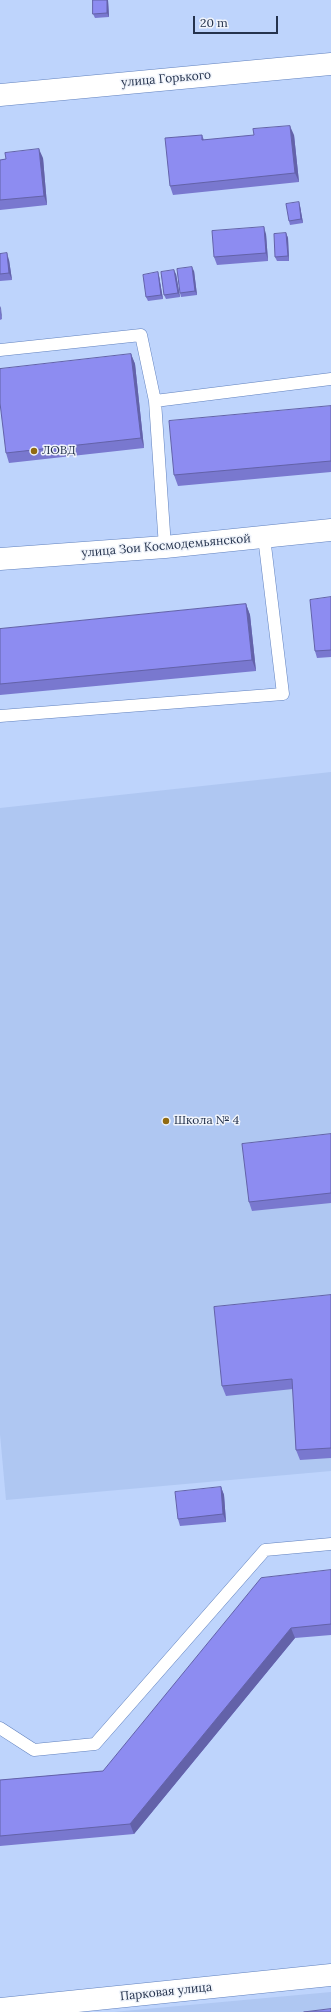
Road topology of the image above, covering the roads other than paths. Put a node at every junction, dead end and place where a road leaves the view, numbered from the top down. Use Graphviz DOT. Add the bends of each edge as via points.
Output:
graph roads {
  1 [pos="331,64"];
  2 [pos="0,94"];
  3 [pos="0,350"];
  4 [pos="331,379"];
  5 [pos="155,401"];
  6 [pos="331,530"];
  7 [pos="264,537"];
  8 [pos="165,547"];
  9 [pos="0,559"];
  10 [pos="0,716"];
  11 [pos="331,1544"];
  12 [pos="0,1728"];
  13 [pos="331,1975"];
  14 [pos="0,2009"];
  1 -- 2 [label="street, улица Горького"];
  3 -- 5 [label="lane" via="141,336"];
  4 -- 5 [label="lane"];
  5 -- 8 [label="lane"];
  6 -- 7 [label="street, улица Зои Космодемьянской"];
  7 -- 8 [label="street, улица Зои Космодемьянской"];
  7 -- 10 [label="lane" via="283,694"];
  8 -- 9 [label="street, улица Зои Космодемьянской"];
  11 -- 12 [label="lane" via="264,1550 95,1744 34,1750"];
  13 -- 14 [label="street, Парковая улица"];
}
